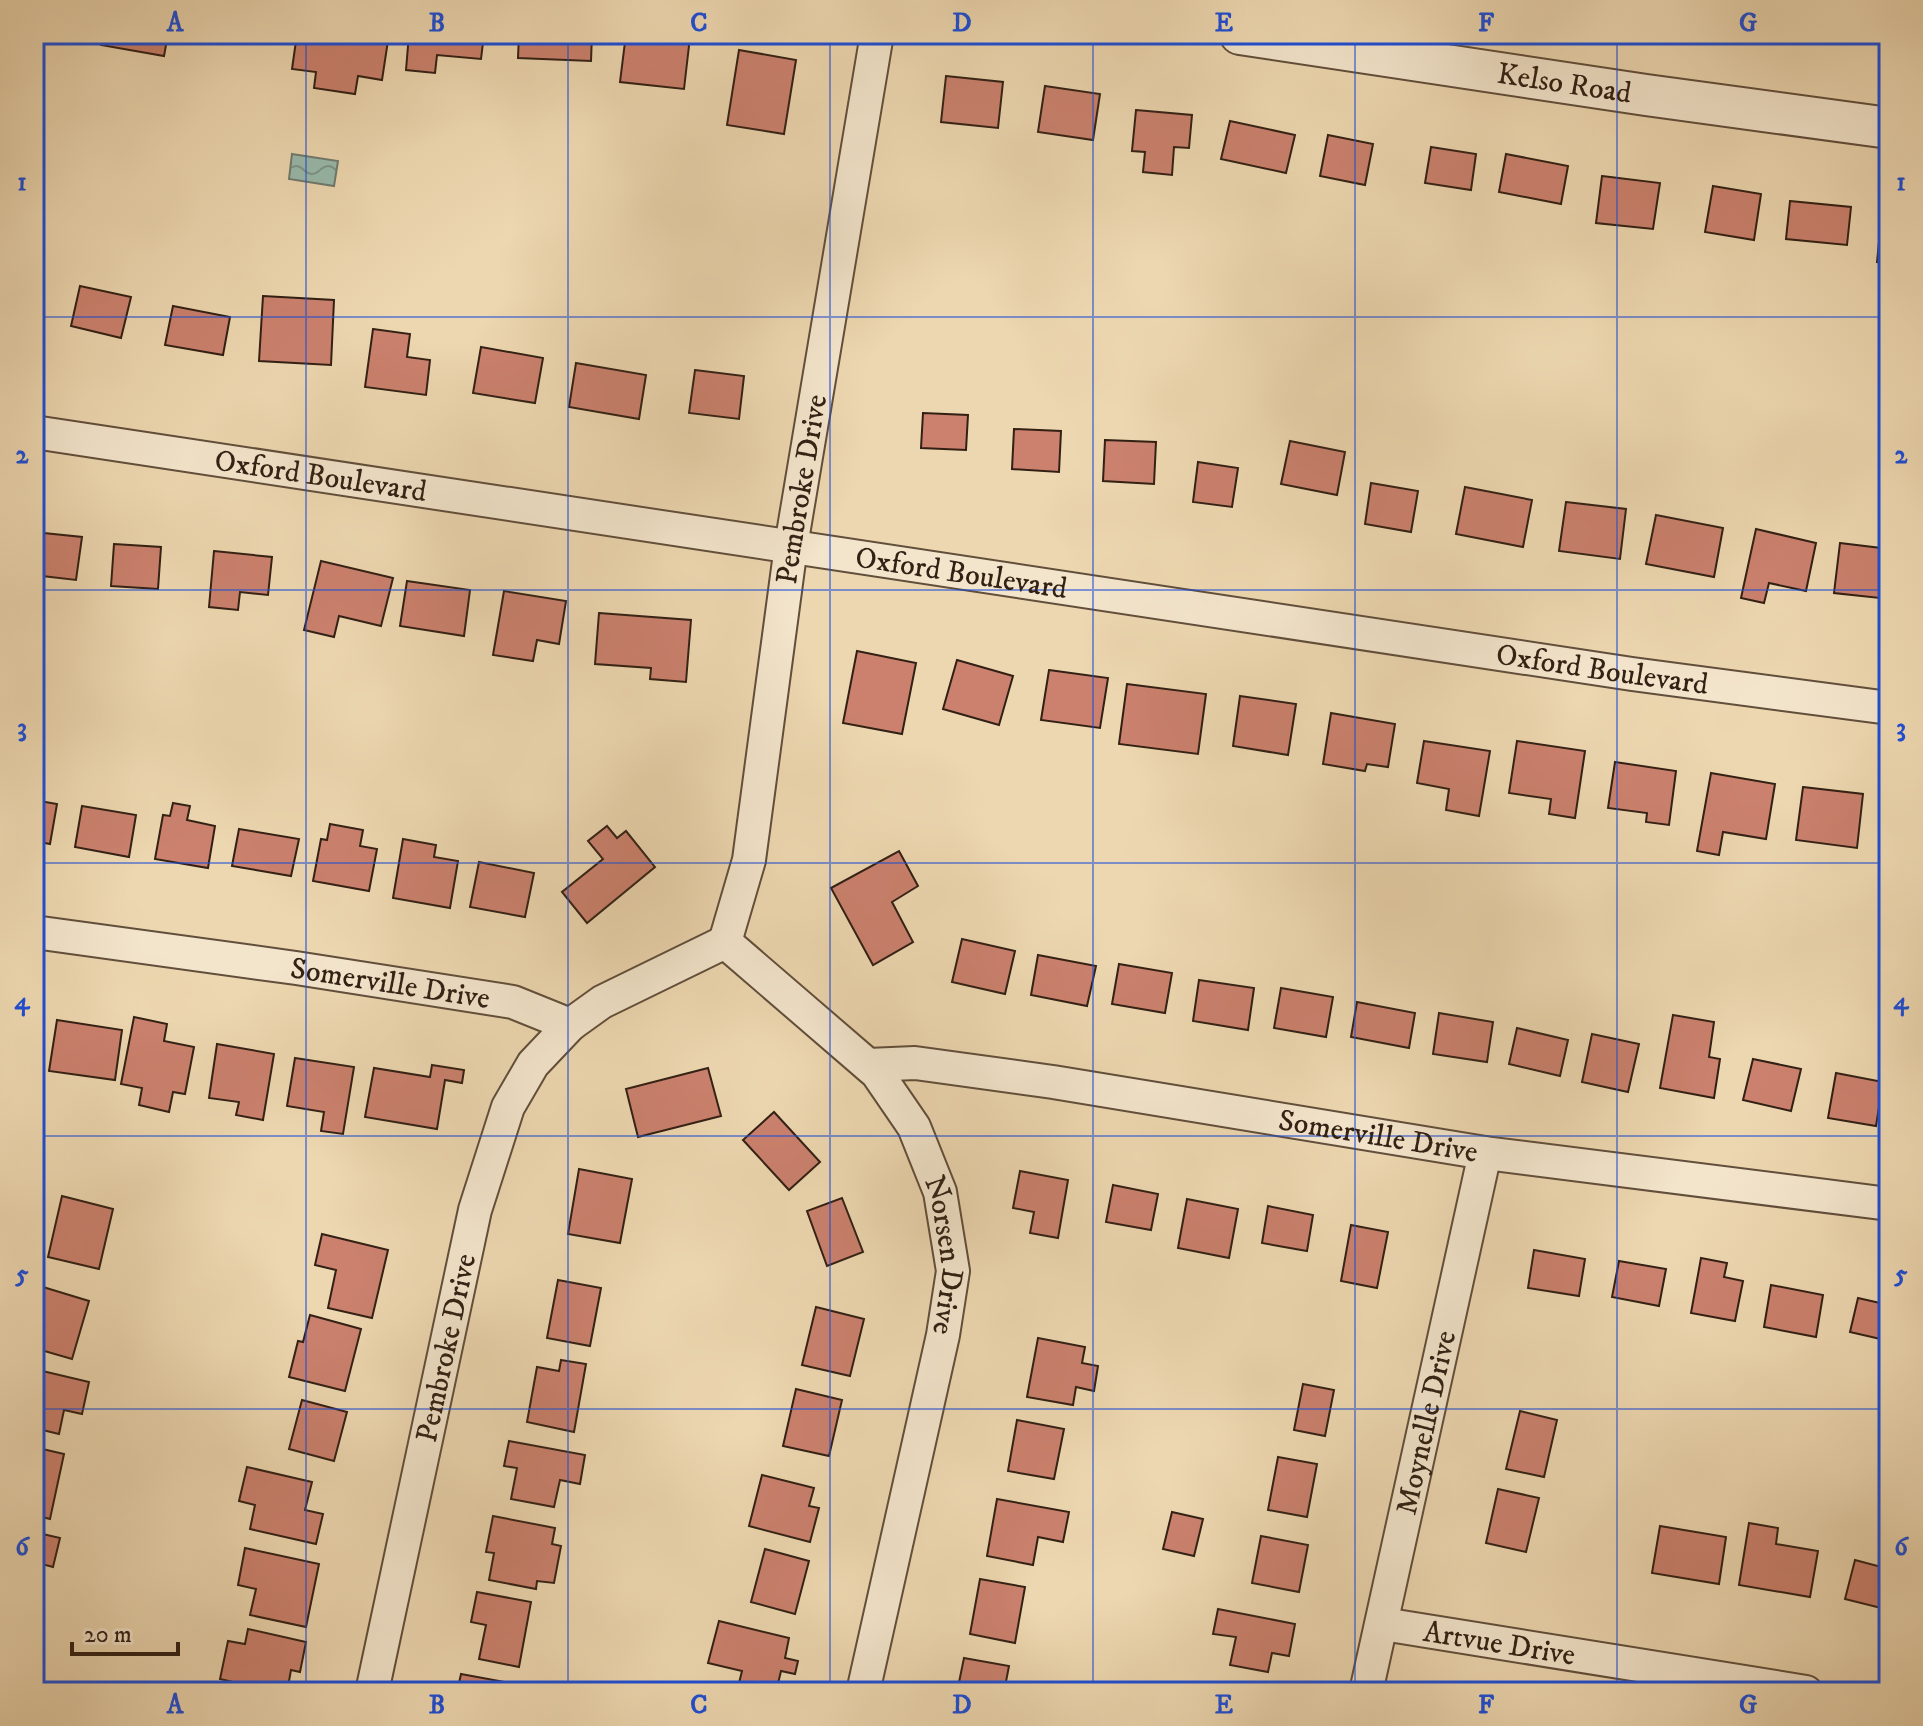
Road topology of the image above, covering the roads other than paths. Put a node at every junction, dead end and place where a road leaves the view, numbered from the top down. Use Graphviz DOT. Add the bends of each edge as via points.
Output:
graph roads {
  1 [pos="877,34"];
  2 [pos="1240,34"];
  3 [pos="1889,128"];
  4 [pos="34,432"];
  5 [pos="791,546"];
  6 [pos="1889,708"];
  7 [pos="36,939"];
  8 [pos="725,942"];
  9 [pos="570,1025"];
  10 [pos="868,1065"];
  11 [pos="1485,1153"];
  12 [pos="1889,1204"];
  13 [pos="1383,1624"];
  14 [pos="372,1692"];
  15 [pos="863,1692"];
  16 [pos="1366,1692"];
  17 [pos="1806,1692"];
  1 -- 5 [label="street, Pembroke Drive"];
  2 -- 3 [label="street, Kelso Road"];
  4 -- 5 [label="street, Oxford Boulevard"];
  5 -- 6 [label="street, Oxford Boulevard" via="1617,672"];
  5 -- 8 [label="street, Pembroke Drive" via="749,860"];
  7 -- 9 [label="street, Somerville Drive" via="296,968 513,1002"];
  8 -- 9 [label="street" via="602,1002"];
  8 -- 10 [label="street, Norsen Drive"];
  9 -- 14 [label="street, Pembroke Drive" via="533,1064 508,1107 475,1210"];
  10 -- 11 [label="street, Somerville Drive" via="915,1063 1053,1082"];
  10 -- 15 [label="street, Norsen Drive" via="914,1127 940,1192 953,1271"];
  11 -- 12 [label="street, Somerville Drive"];
  11 -- 13 [label="street, Moynelle Drive"];
  13 -- 16 [label="street, Moynelle Drive"];
  13 -- 17 [label="street, Artvue Drive"];
}
